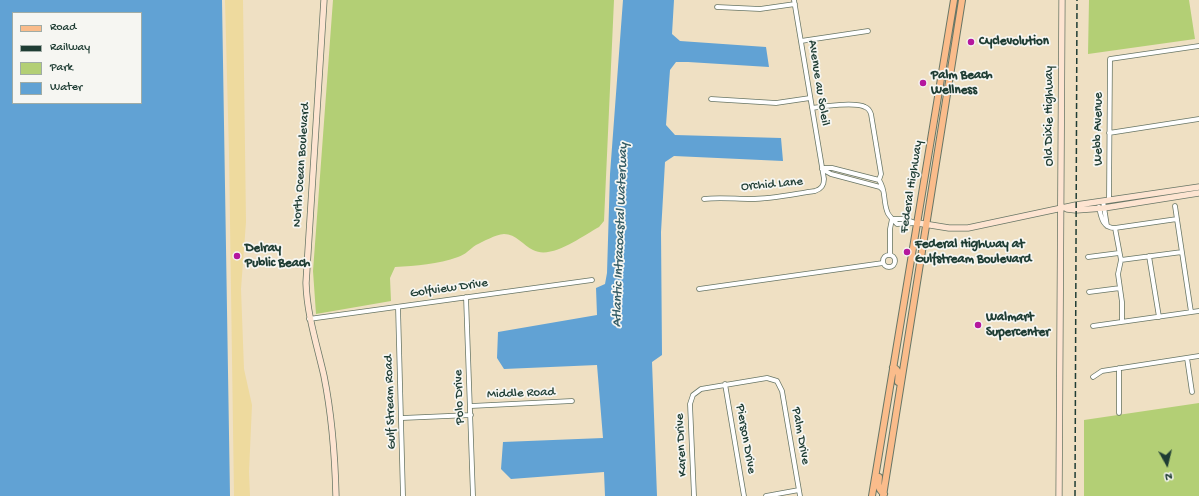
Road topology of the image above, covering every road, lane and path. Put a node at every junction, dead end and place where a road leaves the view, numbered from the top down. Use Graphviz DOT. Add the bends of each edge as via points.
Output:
graph roads {
  1 [pos="324,0"];
  2 [pos="954,0"];
  3 [pos="962,0"];
  4 [pos="1062,0"];
  5 [pos="794,2"];
  6 [pos="717,7"];
  7 [pos="868,31"];
  8 [pos="801,41"];
  9 [pos="1199,46"];
  10 [pos="945,56"];
  11 [pos="951,68"];
  12 [pos="942,71"];
  13 [pos="948,90"];
  14 [pos="810,98"];
  15 [pos="711,99"];
  16 [pos="812,108"];
  17 [pos="1199,119"];
  18 [pos="1109,133"];
  19 [pos="822,168"];
  20 [pos="879,180"];
  21 [pos="1199,187"];
  22 [pos="884,191"];
  23 [pos="1199,193"];
  24 [pos="704,200"];
  25 [pos="1110,200"];
  26 [pos="1101,204"];
  27 [pos="1175,206"];
  28 [pos="1060,208"];
  29 [pos="892,219"];
  30 [pos="1177,219"];
  31 [pos="918,223"];
  32 [pos="926,225"];
  33 [pos="1115,228"];
  34 [pos="1182,252"];
  35 [pos="1119,253"];
  36 [pos="890,255"];
  37 [pos="1149,256"];
  38 [pos="1088,257"];
  39 [pos="1121,260"];
  40 [pos="883,263"];
  41 [pos="592,280"];
  42 [pos="1120,288"];
  43 [pos="699,289"];
  44 [pos="1089,292"];
  45 [pos="466,297"];
  46 [pos="398,307"];
  47 [pos="1199,311"];
  48 [pos="1191,312"];
  49 [pos="1159,317"];
  50 [pos="309,320"];
  51 [pos="1122,322"];
  52 [pos="1093,326"];
  53 [pos="897,346"];
  54 [pos="1199,356"];
  55 [pos="1187,358"];
  56 [pos="905,363"];
  57 [pos="893,367"];
  58 [pos="1119,368"];
  59 [pos="1093,377"];
  60 [pos="725,384"];
  61 [pos="1192,392"];
  62 [pos="572,401"];
  63 [pos="471,406"];
  64 [pos="471,414"];
  65 [pos="1119,414"];
  66 [pos="402,418"];
  67 [pos="885,418"];
  68 [pos="896,419"];
  69 [pos="799,490"];
  70 [pos="883,495"];
  71 [pos="336,496"];
  72 [pos="403,496"];
  73 [pos="474,496"];
  74 [pos="694,496"];
  75 [pos="744,496"];
  76 [pos="766,496"];
  77 [pos="800,496"];
  78 [pos="872,496"];
  79 [pos="1059,496"];
  1 -- 50 [label="street, North Ocean Boulevard" via="306,283"];
  2 -- 10 [label="main road, Federal Highway"];
  3 -- 11 [label="main road, Federal Highway"];
  4 -- 28 [label="street, Old Dixie Highway"];
  5 -- 6 [label="street" via="760,9"];
  5 -- 8 [label="street, Avenue au Soleil"];
  7 -- 8 [label="street"];
  8 -- 14 [label="street, Avenue au Soleil"];
  9 -- 18 [label="street, Webb Avenue" via="1110,59"];
  10 -- 11 [label="main road"];
  10 -- 12 [label="main road, Federal Highway"];
  11 -- 13 [label="main road, Federal Highway"];
  12 -- 13 [label="main road"];
  12 -- 31 [label="main road, Federal Highway"];
  13 -- 32 [label="main road, Federal Highway"];
  14 -- 15 [label="street" via="776,104"];
  14 -- 16 [label="street, Avenue au Soleil"];
  16 -- 19 [label="street, Avenue au Soleil"];
  16 -- 20 [label="street" via="833,105 868,108 881,174"];
  17 -- 18 [label="street"];
  18 -- 25 [label="street, Webb Avenue"];
  19 -- 20 [label="street" via="832,168"];
  19 -- 22 [label="street" via="831,174 880,187"];
  19 -- 24 [label="street, Orchid Lane" via="824,182 821,188 815,191 769,198"];
  20 -- 22 [label="street"];
  21 -- 25 [label="street"];
  22 -- 29 [label="street" via="886,210"];
  23 -- 26 [label="street"];
  25 -- 26 [label="street"];
  26 -- 28 [label="street"];
  26 -- 33 [label="street" via="1102,221 1107,226"];
  27 -- 30 [label="street"];
  28 -- 32 [label="street" via="968,228"];
  28 -- 79 [label="street, Old Dixie Highway"];
  29 -- 31 [label="street" via="897,224"];
  29 -- 36 [label="street"];
  30 -- 33 [label="street"];
  30 -- 34 [label="street"];
  31 -- 32 [label="street"];
  31 -- 53 [label="main road, Federal Highway"];
  32 -- 56 [label="main road, Federal Highway"];
  33 -- 35 [label="street"];
  34 -- 37 [label="street"];
  34 -- 48 [label="street"];
  35 -- 38 [label="street"];
  35 -- 39 [label="street"];
  36 -- 40 [label="street" via="884,257"];
  36 -- 40 [label="street" via="894,259 894,265 886,267"];
  37 -- 39 [label="street"];
  37 -- 49 [label="street"];
  39 -- 42 [label="street" via="1118,274"];
  40 -- 43 [label="street"];
  41 -- 45 [label="street, Golfview Drive"];
  42 -- 44 [label="street"];
  42 -- 51 [label="street"];
  45 -- 46 [label="street, Golfview Drive"];
  45 -- 63 [label="street, Polo Drive"];
  46 -- 50 [label="street, Golfview Drive"];
  46 -- 66 [label="street, Gulf Stream Road"];
  47 -- 48 [label="street"];
  48 -- 49 [label="street"];
  49 -- 51 [label="street"];
  50 -- 71 [label="street, North Ocean Boulevard" via="329,402"];
  51 -- 52 [label="street"];
  53 -- 56 [label="main road" via="899,357"];
  53 -- 57 [label="main road, Federal Highway"];
  54 -- 55 [label="street"];
  55 -- 58 [label="street"];
  55 -- 61 [label="street"];
  56 -- 68 [label="main road, Federal Highway"];
  57 -- 67 [label="main road, Federal Highway"];
  57 -- 68 [label="main road" via="899,373 894,406"];
  58 -- 59 [label="street" via="1102,371"];
  58 -- 65 [label="street"];
  60 -- 69 [label="street, Palm Drive" via="767,378 777,381 782,390"];
  60 -- 74 [label="street, Karen Drive" via="701,389 692,395 690,404"];
  60 -- 75 [label="street, Pierson Drive"];
  62 -- 63 [label="street, Middle Road"];
  63 -- 64 [label="street, Polo Drive"];
  64 -- 66 [label="street"];
  64 -- 73 [label="street, Polo Drive"];
  66 -- 72 [label="street, Gulf Stream Road"];
  67 -- 70 [label="main road" via="887,428 878,482"];
  67 -- 78 [label="main road, Federal Highway"];
  68 -- 70 [label="main road, Federal Highway"];
  69 -- 76 [label="street"];
  69 -- 77 [label="street, Palm Drive"];
}
